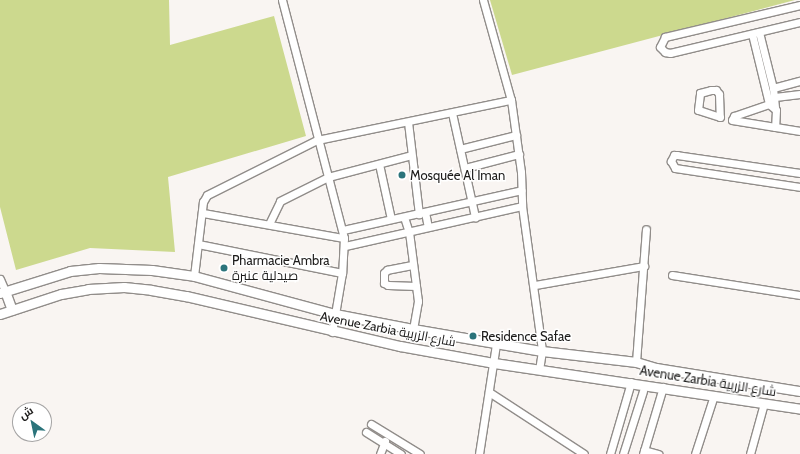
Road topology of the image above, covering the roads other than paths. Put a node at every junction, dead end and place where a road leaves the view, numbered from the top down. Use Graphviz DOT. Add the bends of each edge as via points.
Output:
graph roads {
  1 [pos="282,0"];
  2 [pos="482,0"];
  3 [pos="800,5"];
  4 [pos="800,22"];
  5 [pos="756,33"];
  6 [pos="800,81"];
  7 [pos="773,88"];
  8 [pos="800,94"];
  9 [pos="775,97"];
  10 [pos="510,100"];
  11 [pos="772,106"];
  12 [pos="452,113"];
  13 [pos="720,117"];
  14 [pos="732,120"];
  15 [pos="408,122"];
  16 [pos="775,128"];
  17 [pos="800,131"];
  18 [pos="516,135"];
  19 [pos="317,140"];
  20 [pos="460,149"];
  21 [pos="519,154"];
  22 [pos="411,155"];
  23 [pos="379,164"];
  24 [pos="465,168"];
  25 [pos="800,174"];
  26 [pos="328,177"];
  27 [pos="800,187"];
  28 [pos="522,190"];
  29 [pos="472,200"];
  30 [pos="522,206"];
  31 [pos="203,213"];
  32 [pos="422,213"];
  33 [pos="404,217"];
  34 [pos="475,217"];
  35 [pos="391,219"];
  36 [pos="268,224"];
  37 [pos="428,227"];
  38 [pos="646,229"];
  39 [pos="409,232"];
  40 [pos="344,234"];
  41 [pos="198,244"];
  42 [pos="345,246"];
  43 [pos="412,265"];
  44 [pos="644,266"];
  45 [pos="342,273"];
  46 [pos="672,275"];
  47 [pos="194,276"];
  48 [pos="0,279"];
  49 [pos="535,285"];
  50 [pos="416,286"];
  51 [pos="3,292"];
  52 [pos="800,295"];
  53 [pos="12,310"];
  54 [pos="0,314"];
  55 [pos="334,314"];
  56 [pos="413,329"];
  57 [pos="332,332"];
  58 [pos="496,344"];
  59 [pos="542,352"];
  60 [pos="636,362"];
  61 [pos="494,363"];
  62 [pos="656,368"];
  63 [pos="538,369"];
  64 [pos="631,382"];
  65 [pos="654,385"];
  66 [pos="663,387"];
  67 [pos="643,391"];
  68 [pos="800,391"];
  69 [pos="489,392"];
  70 [pos="714,395"];
  71 [pos="764,403"];
  72 [pos="624,406"];
  73 [pos="800,409"];
  74 [pos="637,410"];
  75 [pos="371,424"];
  76 [pos="366,432"];
  77 [pos="388,435"];
  78 [pos="384,444"];
  79 [pos="643,452"];
  80 [pos="380,454"];
  81 [pos="401,454"];
  82 [pos="420,454"];
  83 [pos="479,454"];
  84 [pos="584,454"];
  85 [pos="610,454"];
  86 [pos="623,454"];
  87 [pos="658,454"];
  88 [pos="695,454"];
  89 [pos="750,454"];
  1 -- 19 [label="street"];
  2 -- 10 [label="street"];
  3 -- 5 [label="street" via="664,37 660,47 665,52 670,52"];
  4 -- 5 [label="street"];
  5 -- 7 [label="street"];
  5 -- 11 [label="street"];
  6 -- 7 [label="street"];
  7 -- 9 [label="street"];
  8 -- 9 [label="street"];
  9 -- 11 [label="street"];
  10 -- 12 [label="street"];
  10 -- 18 [label="street"];
  11 -- 14 [label="street" via="734,116"];
  11 -- 16 [label="street"];
  12 -- 15 [label="street"];
  12 -- 20 [label="street"];
  13 -- 14 [label="street"];
  14 -- 16 [label="street"];
  15 -- 19 [label="street"];
  15 -- 22 [label="street"];
  16 -- 17 [label="street"];
  18 -- 20 [label="street"];
  18 -- 21 [label="street"];
  19 -- 26 [label="street"];
  19 -- 31 [label="street" via="206,196"];
  20 -- 24 [label="street"];
  21 -- 24 [label="street"];
  21 -- 28 [label="street"];
  22 -- 23 [label="street"];
  22 -- 32 [label="street"];
  23 -- 26 [label="street"];
  23 -- 35 [label="street"];
  24 -- 29 [label="street"];
  25 -- 27 [label="street" via="677,155 670,161 675,168"];
  26 -- 36 [label="street" via="280,201"];
  26 -- 40 [label="street"];
  28 -- 29 [label="street"];
  28 -- 30 [label="street"];
  29 -- 32 [label="street"];
  29 -- 34 [label="street"];
  30 -- 34 [label="street"];
  30 -- 49 [label="street"];
  31 -- 36 [label="street"];
  31 -- 41 [label="street"];
  32 -- 33 [label="street"];
  32 -- 37 [label="street"];
  33 -- 35 [label="street"];
  33 -- 39 [label="street"];
  34 -- 37 [label="street"];
  35 -- 40 [label="street"];
  36 -- 40 [label="street"];
  37 -- 39 [label="street"];
  38 -- 44 [label="street"];
  39 -- 42 [label="street"];
  39 -- 43 [label="street"];
  40 -- 42 [label="street"];
  41 -- 45 [label="street"];
  41 -- 47 [label="street"];
  42 -- 45 [label="street"];
  43 -- 50 [label="street"];
  43 -- 50 [label="street" via="386,270 384,282"];
  44 -- 49 [label="street"];
  44 -- 60 [label="street"];
  45 -- 55 [label="street"];
  46 -- 52 [label="street"];
  47 -- 51 [label="main road, Avenue Zarbia شارع الزربية" via="152,270 93,268 51,276"];
  47 -- 55 [label="main road, Avenue Zarbia شارع الزربية"];
  48 -- 51 [label="street"];
  49 -- 59 [label="street"];
  50 -- 56 [label="street" via="418,301"];
  51 -- 53 [label="main road"];
  53 -- 54 [label="main road, Avenue Zarbia شارع الزربية"];
  53 -- 57 [label="main road, Avenue Zarbia شارع الزربية" via="75,291 124,287 186,296"];
  55 -- 56 [label="main road, Avenue Zarbia شارع الزربية"];
  55 -- 57 [label="street"];
  56 -- 58 [label="main road, Avenue Zarbia شارع الزربية"];
  57 -- 61 [label="main road, Avenue Zarbia شارع الزربية"];
  58 -- 59 [label="main road, Avenue Zarbia شارع الزربية"];
  58 -- 61 [label="street"];
  59 -- 60 [label="main road, Avenue Zarbia شارع الزربية"];
  59 -- 63 [label="street"];
  60 -- 62 [label="main road, Avenue Zarbia شارع الزربية"];
  61 -- 63 [label="main road, Avenue Zarbia شارع الزربية"];
  61 -- 69 [label="street"];
  62 -- 65 [label="main road"];
  62 -- 68 [label="main road, Avenue Zarbia شارع الزربية"];
  63 -- 64 [label="main road, Avenue Zarbia شارع الزربية"];
  64 -- 65 [label="main road, Avenue Zarbia شارع الزربية"];
  64 -- 72 [label="street"];
  65 -- 66 [label="main road, Avenue Zarbia شارع الزربية"];
  66 -- 70 [label="main road, Avenue Zarbia شارع الزربية"];
  66 -- 79 [label="street"];
  67 -- 74 [label="street"];
  69 -- 83 [label="street"];
  69 -- 84 [label="street"];
  70 -- 71 [label="main road, Avenue Zarbia شارع الزربية"];
  70 -- 88 [label="street"];
  71 -- 73 [label="main road, Avenue Zarbia شارع الزربية"];
  71 -- 89 [label="street"];
  72 -- 74 [label="street"];
  72 -- 85 [label="street"];
  74 -- 86 [label="street"];
  75 -- 77 [label="street"];
  76 -- 78 [label="street"];
  77 -- 78 [label="street"];
  77 -- 82 [label="street"];
  78 -- 80 [label="street"];
  78 -- 81 [label="street"];
  79 -- 87 [label="street"];
}
